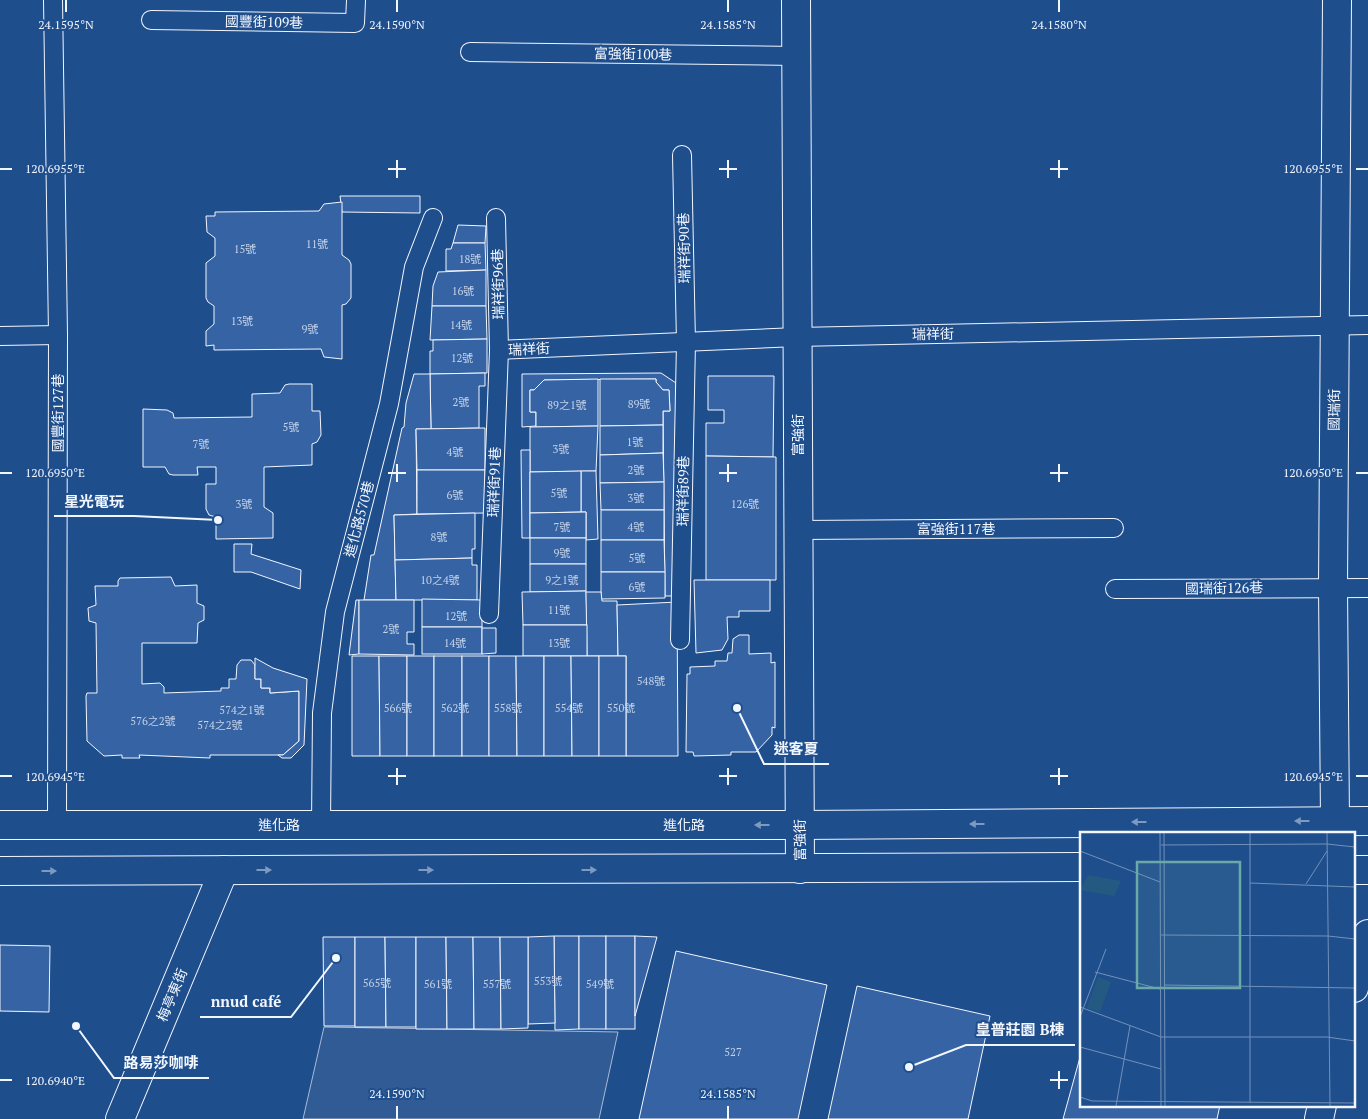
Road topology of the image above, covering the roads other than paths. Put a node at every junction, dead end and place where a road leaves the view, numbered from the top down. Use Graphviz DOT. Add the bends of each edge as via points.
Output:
graph roads {
  1 [pos="53,0"];
  2 [pos="356,0"];
  3 [pos="796,0"];
  4 [pos="1337,0"];
  5 [pos="151,20"];
  6 [pos="470,52"];
  7 [pos="796,56"];
  8 [pos="682,155"];
  9 [pos="433,218"];
  10 [pos="496,218"];
  11 [pos="1335,325"];
  12 [pos="1368,326"];
  13 [pos="0,336"];
  14 [pos="58,336"];
  15 [pos="797,337"];
  16 [pos="686,342"];
  17 [pos="499,350"];
  18 [pos="1114,528"];
  19 [pos="798,530"];
  20 [pos="1333,587"];
  21 [pos="1368,588"];
  22 [pos="1115,589"];
  23 [pos="489,614"];
  24 [pos="680,640"];
  25 [pos="1335,821"];
  26 [pos="1368,821"];
  27 [pos="0,825"];
  28 [pos="321,825"];
  29 [pos="799,825"];
  30 [pos="58,826"];
  31 [pos="1080,867"];
  32 [pos="224,870"];
  33 [pos="800,870"];
  34 [pos="0,871"];
  35 [pos="1368,934"];
  36 [pos="1356,980"];
  37 [pos="1322,1106"];
  38 [pos="120,1119"];
  39 [pos="1319,1119"];
  1 -- 14 [label="lane, 國豐街127巷"];
  2 -- 5 [label="lane, 國豐街109巷" via="355,23"];
  3 -- 7 [label="main road, 富強街"];
  4 -- 11 [label="main road, 國瑞街"];
  6 -- 7 [label="lane, 富強街100巷"];
  7 -- 15 [label="main road, 富強街"];
  8 -- 16 [label="lane, 瑞祥街90巷"];
  9 -- 28 [label="lane, 進化路570巷" via="414,267 389,404 335,612 322,713"];
  10 -- 17 [label="lane, 瑞祥街96巷"];
  11 -- 12 [label="lane, 瑞祥街"];
  11 -- 15 [label="lane, 瑞祥街"];
  11 -- 20 [label="main road, 國瑞街"];
  13 -- 14 [label="lane"];
  14 -- 30 [label="lane, 國豐街127巷"];
  15 -- 16 [label="lane, 瑞祥街"];
  15 -- 19 [label="main road, 富強街"];
  16 -- 17 [label="lane, 瑞祥街"];
  16 -- 24 [label="lane, 瑞祥街89巷"];
  17 -- 23 [label="lane, 瑞祥街91巷"];
  18 -- 19 [label="lane, 富強街117巷"];
  19 -- 29 [label="main road, 富強街"];
  20 -- 21 [label="lane, 國瑞街126巷"];
  20 -- 22 [label="lane, 國瑞街126巷"];
  20 -- 25 [label="main road, 國瑞街"];
  25 -- 26 [label="main road, 進化路"];
  25 -- 29 [label="main road, 進化路, one-way"];
  27 -- 30 [label="main road, 進化路"];
  29 -- 28 [label="main road, 進化路, one-way"];
  28 -- 30 [label="main road, 進化路"];
  29 -- 33 [label="main road, 富強街"];
  31 -- 33 [label="main road"];
  32 -- 33 [label="main road, one-way"];
  34 -- 32 [label="main road, one-way"];
  32 -- 38 [label="main road, 梅亭東街"];
  35 -- 36 [label="main road"];
  37 -- 39 [label="main road"];
}
